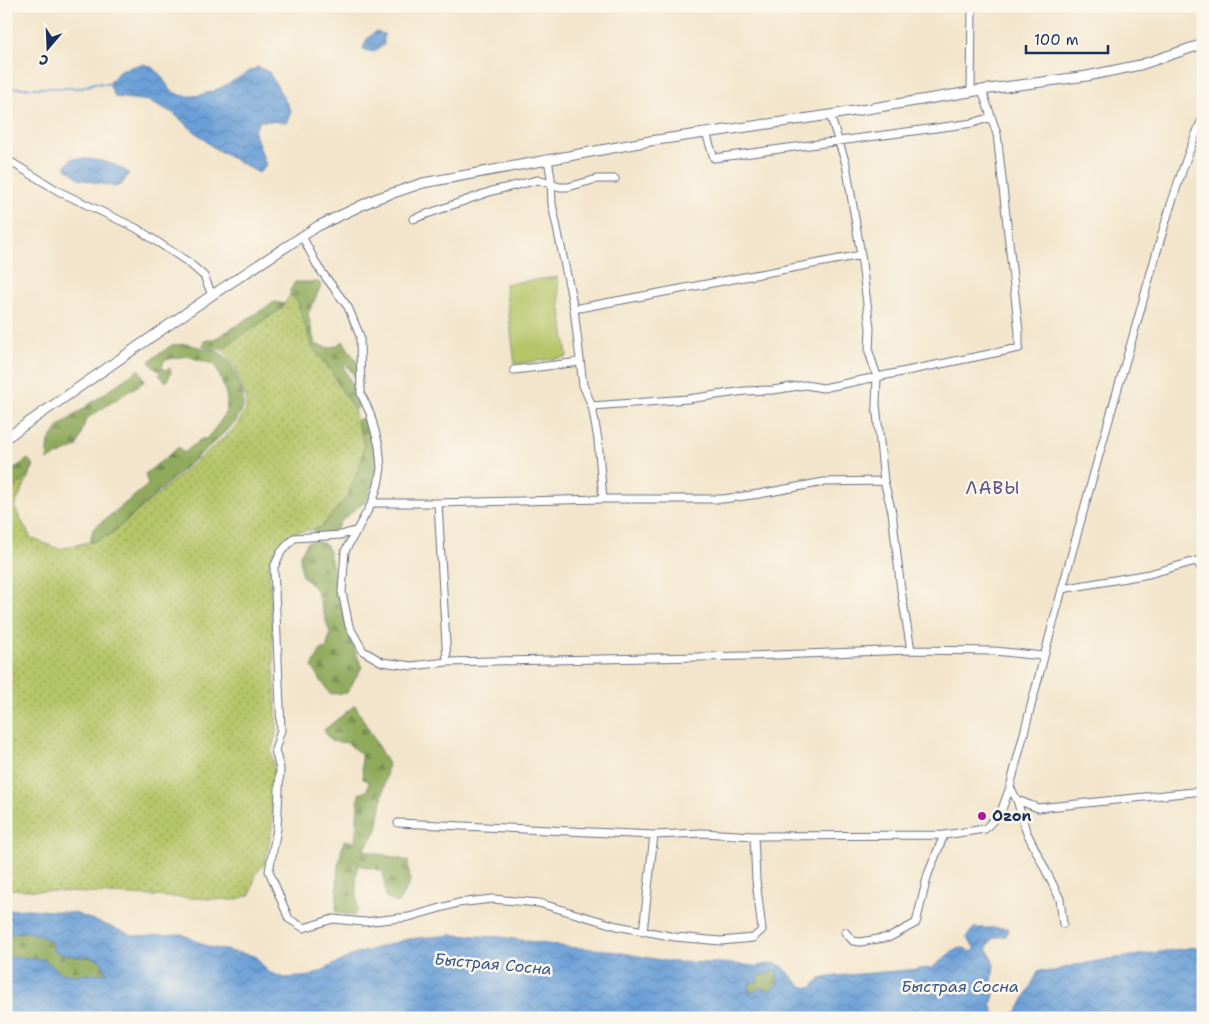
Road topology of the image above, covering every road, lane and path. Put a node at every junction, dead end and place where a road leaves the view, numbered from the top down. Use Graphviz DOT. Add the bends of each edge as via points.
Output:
graph roads {
  1 [pos="972,6"];
  2 [pos="1203,44"];
  3 [pos="982,90"];
  4 [pos="970,92"];
  5 [pos="830,115"];
  6 [pos="991,117"];
  7 [pos="1203,117"];
  8 [pos="706,133"];
  9 [pos="839,142"];
  10 [pos="6,158"];
  11 [pos="548,159"];
  12 [pos="616,179"];
  13 [pos="551,183"];
  14 [pos="413,219"];
  15 [pos="302,236"];
  16 [pos="861,255"];
  17 [pos="212,295"];
  18 [pos="574,310"];
  19 [pos="580,362"];
  20 [pos="514,370"];
  21 [pos="877,376"];
  22 [pos="592,406"];
  23 [pos="6,438"];
  24 [pos="884,482"];
  25 [pos="603,499"];
  26 [pos="372,503"];
  27 [pos="438,503"];
  28 [pos="358,530"];
  29 [pos="1200,560"];
  30 [pos="1203,572"];
  31 [pos="1062,589"];
  32 [pos="911,650"];
  33 [pos="1043,656"];
  34 [pos="447,662"];
  35 [pos="1010,787"];
  36 [pos="1203,791"];
  37 [pos="1017,800"];
  38 [pos="398,823"];
  39 [pos="654,835"];
  40 [pos="944,835"];
  41 [pos="754,836"];
  42 [pos="1063,924"];
  43 [pos="643,932"];
  44 [pos="844,932"];
  1 -- 4 [label="street"];
  2 -- 3 [label="main road" via="1140,65"];
  3 -- 4 [label="main road"];
  3 -- 6 [label="street"];
  4 -- 5 [label="main road"];
  5 -- 8 [label="main road"];
  5 -- 9 [label="street"];
  6 -- 9 [label="street" via="973,123"];
  6 -- 21 [label="street" via="997,134 1019,348"];
  7 -- 31 [label="street" via="1186,157"];
  8 -- 9 [label="street" via="714,158"];
  8 -- 11 [label="main road"];
  9 -- 16 [label="street" via="846,164"];
  10 -- 17 [label="street" via="60,192 136,228 188,262 204,276"];
  11 -- 13 [label="street"];
  11 -- 15 [label="main road" via="423,183 376,199"];
  12 -- 13 [label="street" via="597,179 568,187"];
  13 -- 14 [label="street" via="538,180 492,191"];
  13 -- 18 [label="street" via="552,204"];
  15 -- 17 [label="main road"];
  15 -- 26 [label="street" via="318,267 348,307 360,336 362,394 380,446 381,468"];
  16 -- 18 [label="street"];
  16 -- 21 [label="street" via="870,328 869,352"];
  17 -- 23 [label="main road"];
  18 -- 19 [label="street"];
  19 -- 20 [label="street"];
  19 -- 22 [label="street" via="583,385"];
  21 -- 22 [label="street" via="823,388 805,385"];
  21 -- 24 [label="street" via="876,404"];
  22 -- 25 [label="street"];
  24 -- 25 [label="street" via="824,482 723,498"];
  24 -- 32 [label="street" via="892,512 900,590"];
  25 -- 27 [label="street"];
  26 -- 27 [label="street"];
  26 -- 28 [label="street"];
  27 -- 34 [label="street"];
  28 -- 34 [label="street" via="345,551 342,592 349,626 363,651 382,662 412,666"];
  28 -- 43 [label="street" via="341,535 294,538 281,552 274,567 281,730 275,750 280,769 277,829 269,871 288,919 304,928 333,919 364,922 409,917 458,903 492,899 539,903"];
  29 -- 30 [label="street"];
  29 -- 31 [label="street" via="1149,574"];
  31 -- 33 [label="street"];
  32 -- 33 [label="street" via="994,651"];
  32 -- 34 [label="street"];
  33 -- 35 [label="street"];
  35 -- 37 [label="street"];
  35 -- 40 [label="street" via="1001,812 985,829"];
  36 -- 37 [label="street" via="1038,808"];
  37 -- 42 [label="street" via="1026,831 1060,899"];
  38 -- 39 [label="street"];
  39 -- 41 [label="street"];
  39 -- 43 [label="street"];
  40 -- 41 [label="street"];
  40 -- 44 [label="street" via="928,874 916,923 890,936 860,942 853,941"];
  41 -- 43 [label="street" via="762,930 753,938 721,941"];
}
